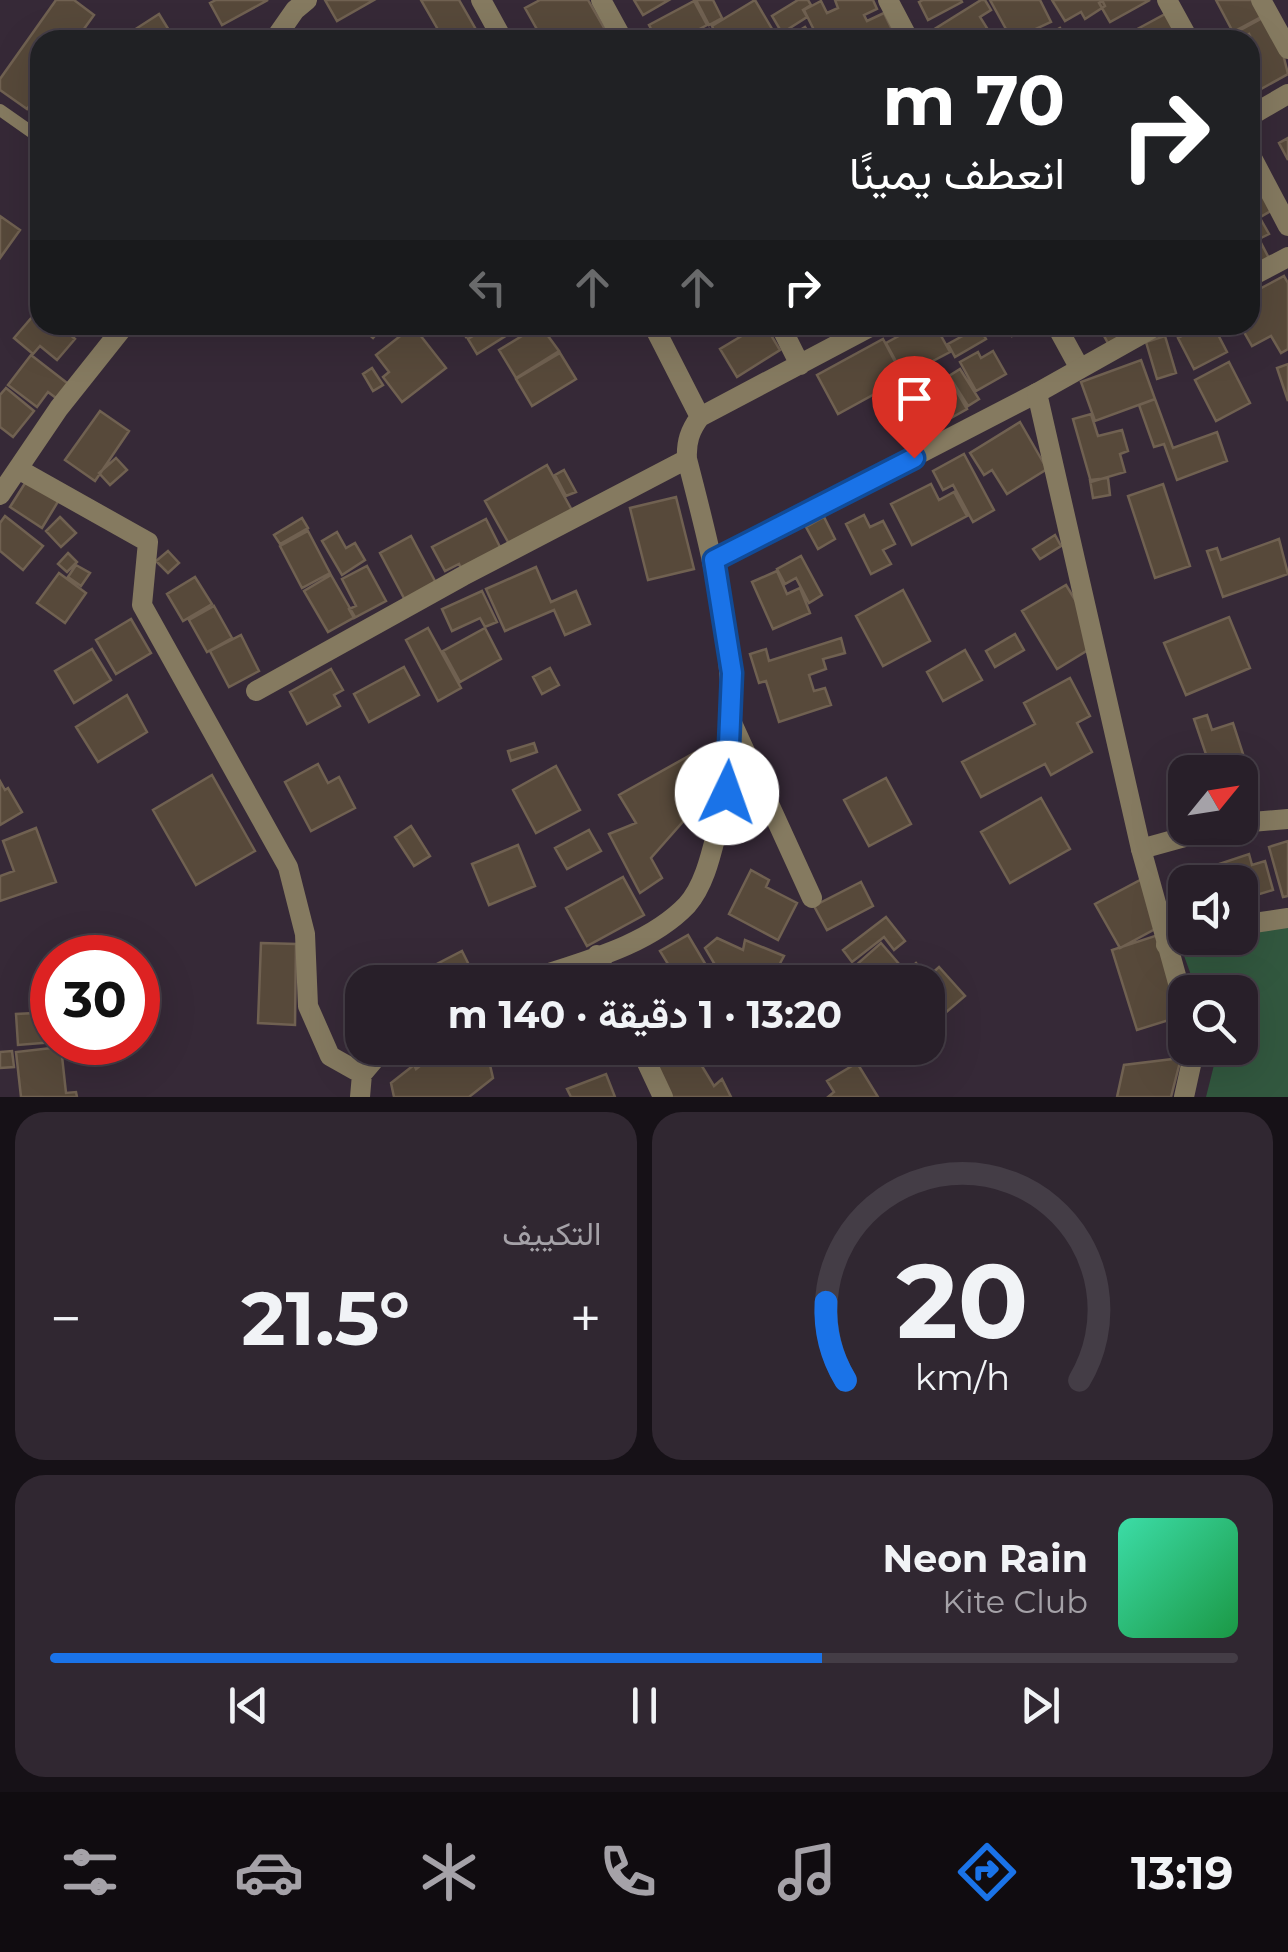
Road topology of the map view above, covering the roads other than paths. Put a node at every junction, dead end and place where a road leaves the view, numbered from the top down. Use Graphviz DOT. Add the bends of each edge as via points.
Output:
graph roads {
  1 [pos="306,0"];
  2 [pos="481,0"];
  3 [pos="601,0"];
  4 [pos="888,0"];
  5 [pos="1167,0"];
  6 [pos="1261,0"];
  7 [pos="281,30"];
  8 [pos="498,30"];
  9 [pos="618,30"];
  10 [pos="904,30"];
  11 [pos="1184,30"];
  12 [pos="1288,50"];
  13 [pos="1288,94"];
  14 [pos="0,110"];
  15 [pos="1260,110"];
  16 [pos="30,131"];
  17 [pos="1260,173"];
  18 [pos="1288,226"];
  19 [pos="1288,257"];
  20 [pos="1260,272"];
  21 [pos="117,335"];
  22 [pos="659,335"];
  23 [pos="785,335"];
  24 [pos="856,335"];
  25 [pos="1061,335"];
  26 [pos="1139,335"];
  27 [pos="800,365"];
  28 [pos="1079,367"];
  29 [pos="1037,393"];
  30 [pos="700,416"];
  31 [pos="687,459"];
  32 [pos="18,469"];
  33 [pos="0,495"];
  34 [pos="714,560"];
  35 [pos="256,692"];
  36 [pos="730,720"];
  37 [pos="1288,819"];
  38 [pos="1258,822"];
  39 [pos="1168,841"];
  40 [pos="1141,848"];
  41 [pos="812,898"];
  42 [pos="1288,918"];
  43 [pos="1258,922"];
  44 [pos="1166,945"];
  45 [pos="597,956"];
  46 [pos="571,965"];
  47 [pos="602,965"];
  48 [pos="1175,975"];
  49 [pos="370,1065"];
  50 [pos="648,1065"];
  51 [pos="1191,1065"];
  52 [pos="362,1074"];
  53 [pos="360,1097"];
  54 [pos="663,1097"];
  55 [pos="1184,1097"];
  1 -- 7 [label="street"];
  2 -- 8 [label="street"];
  3 -- 9 [label="street"];
  4 -- 10 [label="street"];
  5 -- 11 [label="street"];
  6 -- 12 [label="street"];
  13 -- 15 [label="street"];
  14 -- 16 [label="lane"];
  17 -- 18 [label="street"];
  19 -- 20 [label="street"];
  21 -- 32 [label="street"];
  22 -- 30 [label="street"];
  23 -- 27 [label="street"];
  24 -- 27 [label="street"];
  25 -- 28 [label="street"];
  26 -- 28 [label="street"];
  27 -- 30 [label="street"];
  28 -- 29 [label="street"];
  29 -- 34 [label="street"];
  29 -- 40 [label="street"];
  30 -- 31 [label="street"];
  31 -- 34 [label="street"];
  31 -- 35 [label="street"];
  32 -- 33 [label="street"];
  32 -- 52 [label="street" via="148,542 142,605 288,867 306,934 308,1006 330,1056"];
  34 -- 36 [label="street" via="732,673"];
  36 -- 41 [label="street"];
  36 -- 45 [label="street" via="727,793 708,868 688,904 646,936"];
  37 -- 38 [label="street"];
  39 -- 40 [label="street"];
  40 -- 44 [label="street"];
  42 -- 43 [label="street"];
  44 -- 48 [label="street"];
  45 -- 46 [label="street"];
  45 -- 47 [label="street"];
  49 -- 52 [label="street"];
  50 -- 54 [label="street"];
  51 -- 55 [label="street"];
  52 -- 53 [label="street"];
}
